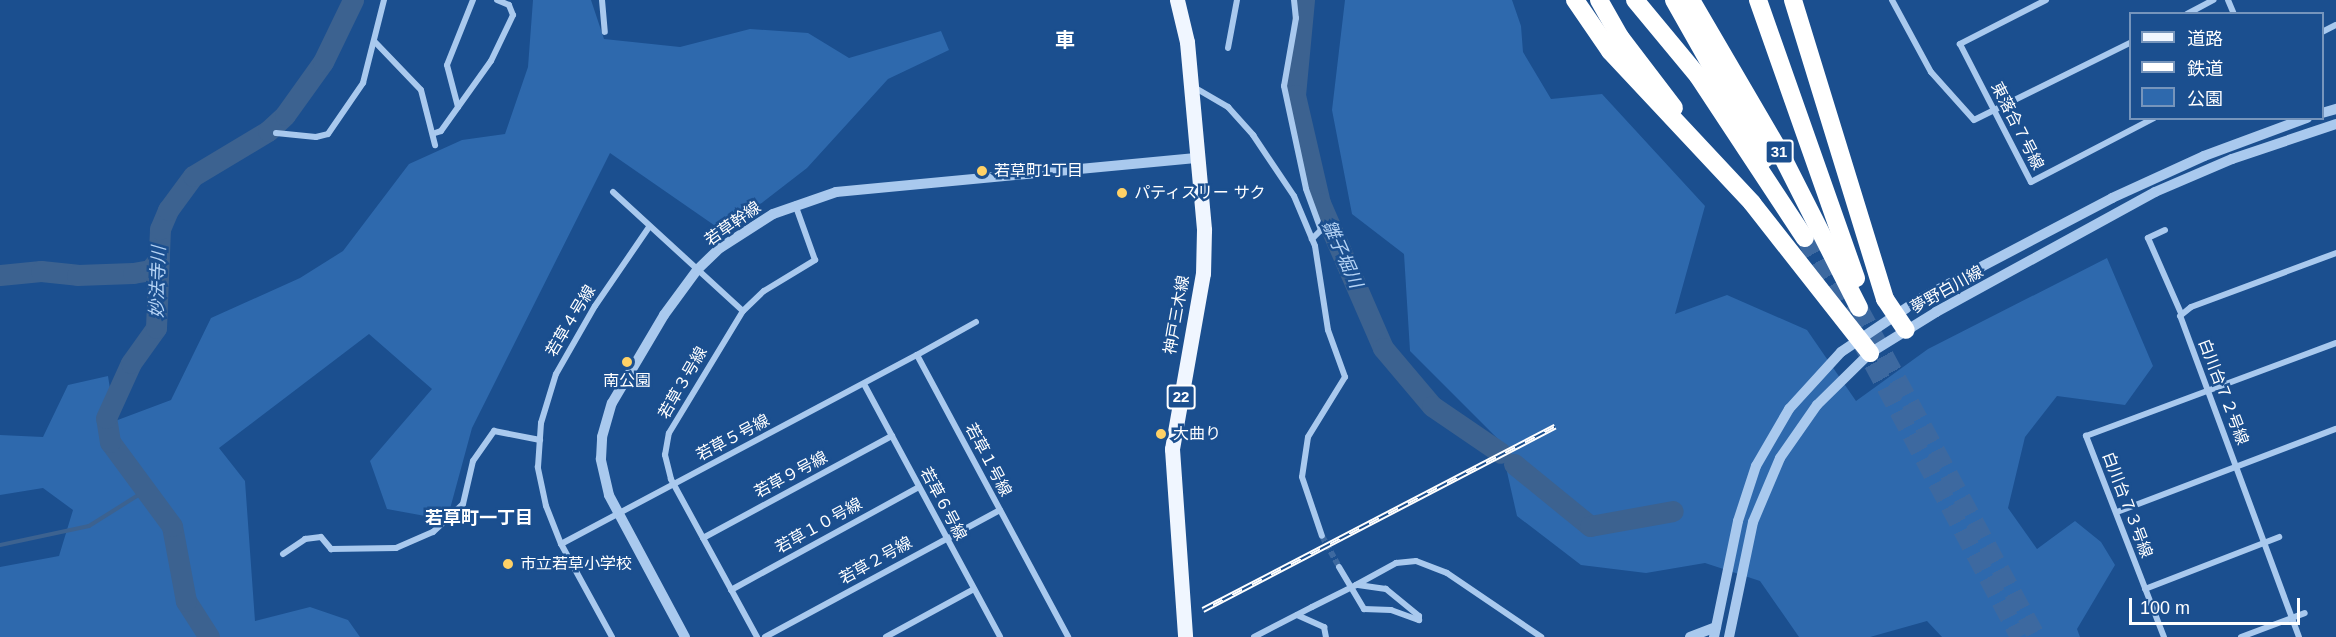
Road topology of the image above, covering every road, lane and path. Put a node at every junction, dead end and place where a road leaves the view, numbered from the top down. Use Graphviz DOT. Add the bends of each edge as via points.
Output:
graph roads {
  1 [pos="384,0"];
  2 [pos="473,0"];
  3 [pos="497,0"];
  4 [pos="602,0"];
  5 [pos="1177,0"];
  6 [pos="1237,0"];
  7 [pos="1294,0"];
  8 [pos="1575,0"];
  9 [pos="1599,0"];
  10 [pos="1635,0"];
  11 [pos="1674,0"];
  12 [pos="1691,0"];
  13 [pos="1781,0"];
  14 [pos="1793,0"];
  15 [pos="1892,0"];
  16 [pos="2046,0"];
  17 [pos="2213,0"];
  18 [pos="1759,5"];
  19 [pos="2191,12"];
  20 [pos="605,32"];
  21 [pos="375,42"];
  22 [pos="1805,42"];
  23 [pos="2129,44"];
  24 [pos="1228,48"];
  25 [pos="1189,84"];
  26 [pos="458,107"];
  27 [pos="1995,113"];
  28 [pos="2150,120"];
  29 [pos="2302,120"];
  30 [pos="2336,124"];
  31 [pos="1686,130"];
  32 [pos="435,133"];
  33 [pos="276,134"];
  34 [pos="435,145"];
  35 [pos="1198,158"];
  36 [pos="614,192"];
  37 [pos="795,204"];
  38 [pos="649,227"];
  39 [pos="2165,230"];
  40 [pos="1312,239"];
  41 [pos="2336,253"];
  42 [pos="697,270"];
  43 [pos="743,311"];
  44 [pos="2181,313"];
  45 [pos="1894,314"];
  46 [pos="976,322"];
  47 [pos="1906,330"];
  48 [pos="1857,339"];
  49 [pos="2336,343"];
  50 [pos="1870,353"];
  51 [pos="917,355"];
  52 [pos="864,384"];
  53 [pos="2208,391"];
  54 [pos="2336,429"];
  55 [pos="892,436"];
  56 [pos="540,440"];
  57 [pos="2237,468"];
  58 [pos="674,484"];
  59 [pos="919,487"];
  60 [pos="1000,510"];
  61 [pos="2117,512"];
  62 [pos="618,513"];
  63 [pos="1322,536"];
  64 [pos="2279,537"];
  65 [pos="703,538"];
  66 [pos="946,538"];
  67 [pos="2264,543"];
  68 [pos="561,544"];
  69 [pos="283,554"];
  70 [pos="1339,567"];
  71 [pos="1356,585"];
  72 [pos="974,589"];
  73 [pos="2145,589"];
  74 [pos="731,590"];
  75 [pos="2305,613"];
  76 [pos="1297,615"];
  77 [pos="2292,618"];
  78 [pos="1715,632"];
  79 [pos="612,637"];
  80 [pos="685,637"];
  81 [pos="757,637"];
  82 [pos="765,637"];
  83 [pos="886,637"];
  84 [pos="1000,637"];
  85 [pos="1068,637"];
  86 [pos="1185,637"];
  87 [pos="1254,637"];
  88 [pos="1326,637"];
  89 [pos="1541,637"];
  90 [pos="1690,637"];
  91 [pos="1729,637"];
  92 [pos="2164,637"];
  93 [pos="2241,637"];
  94 [pos="2299,637"];
  1 -- 21 [label="street"];
  2 -- 26 [label="street" via="447,66"];
  3 -- 26 [label="street" via="509,5 513,15 491,61"];
  4 -- 20 [label="street"];
  5 -- 25 [label="main road, 神戸三木線 / 22" via="1185,26"];
  6 -- 24 [label="street"];
  7 -- 40 [label="street" via="1296,18 1284,86 1306,189 1321,230"];
  8 -- 31 [label="highway" via="1610,51"];
  9 -- 31 [label="highway"];
  10 -- 11 [label="highway, 31" via="1698,76 1805,238"];
  12 -- 18 [label="highway, 31" via="1782,156 1862,306"];
  13 -- 22 [label="highway"];
  14 -- 22 [label="highway"];
  15 -- 27 [label="street" via="1931,72 1974,120"];
  16 -- 27 [label="street, 東落合７号線" via="1960,45"];
  17 -- 19 [label="street"];
  21 -- 32 [label="street" via="418,85"];
  21 -- 33 [label="street" via="363,83 328,134"];
  22 -- 45 [label="highway" via="1885,299"];
  23 -- 27 [label="street"];
  25 -- 35 [label="main road, 神戸三木線 / 22"];
  25 -- 40 [label="street" via="1228,107 1253,135 1294,196"];
  26 -- 32 [label="street" via="441,131"];
  27 -- 28 [label="street, 東落合７号線" via="2031,182"];
  29 -- 45 [label="street, 夢野白川線" via="2154,178"];
  30 -- 47 [label="street, 夢野白川線" via="2232,159 2155,192"];
  31 -- 48 [label="highway" via="1752,203"];
  32 -- 34 [label="street"];
  35 -- 37 [label="street, 若草幹線" via="836,192"];
  35 -- 86 [label="main road, 神戸三木線 / 22" via="1203,273 1172,449"];
  36 -- 38 [label="street"];
  37 -- 42 [label="street, 若草幹線" via="747,228"];
  37 -- 43 [label="street, 若草３号線" via="815,260 764,291"];
  38 -- 42 [label="street"];
  38 -- 56 [label="street, 若草４号線" via="595,306 556,374 541,423"];
  39 -- 44 [label="street, 白川台７２号線" via="2148,238"];
  40 -- 63 [label="street" via="1328,330 1345,377 1308,437 1302,477"];
  41 -- 44 [label="street"];
  42 -- 43 [label="street"];
  42 -- 62 [label="street, 若草幹線" via="664,315 606,420 601,459 605,483"];
  43 -- 58 [label="street, 若草３号線" via="669,433 665,455"];
  44 -- 53 [label="street, 白川台７２号線"];
  45 -- 47 [label="highway"];
  45 -- 48 [label="street, 夢野白川線"];
  46 -- 51 [label="street"];
  47 -- 50 [label="street, 夢野白川線"];
  48 -- 50 [label="highway"];
  48 -- 78 [label="street, 夢野白川線" via="1804,388 1767,443 1738,521"];
  49 -- 53 [label="street"];
  50 -- 91 [label="street, 夢野白川線" via="1816,405 1780,458 1753,522"];
  51 -- 52 [label="street, 若草５号線"];
  51 -- 60 [label="street, 若草１号線"];
  52 -- 55 [label="street, 若草６号線"];
  52 -- 58 [label="street, 若草５号線"];
  53 -- 57 [label="street, 白川台７２号線"];
  53 -- 61 [label="street, 白川台７３号線" via="2086,436"];
  54 -- 57 [label="street"];
  55 -- 59 [label="street, 若草６号線"];
  55 -- 65 [label="street, 若草９号線"];
  56 -- 68 [label="street, 若草４号線" via="538,467 546,506"];
  56 -- 69 [label="street" via="494,432 473,461 463,504 434,532 396,548 331,549 321,537 306,539"];
  57 -- 61 [label="street"];
  57 -- 67 [label="street, 白川台７２号線"];
  58 -- 62 [label="street, 若草５号線"];
  58 -- 65 [label="street, 若草３号線"];
  59 -- 66 [label="street, 若草６号線"];
  59 -- 74 [label="street, 若草１０号線"];
  60 -- 66 [label="street, 若草２号線"];
  60 -- 85 [label="street, 若草１号線"];
  61 -- 73 [label="street, 白川台７３号線"];
  62 -- 68 [label="street, 若草５号線"];
  62 -- 80 [label="street, 若草幹線"];
  64 -- 67 [label="street"];
  65 -- 74 [label="street, 若草３号線"];
  66 -- 72 [label="street, 若草６号線"];
  66 -- 82 [label="street, 若草２号線"];
  67 -- 73 [label="street"];
  67 -- 77 [label="street, 白川台７２号線"];
  68 -- 79 [label="street, 若草４号線"];
  70 -- 71 [label="street" via="1364,609 1391,610 1419,620 1386,589"];
  71 -- 76 [label="street, bridge"];
  71 -- 89 [label="street" via="1396,563 1416,561 1447,573"];
  72 -- 83 [label="street"];
  72 -- 84 [label="street, 若草６号線"];
  73 -- 92 [label="street, 白川台７３号線"];
  74 -- 81 [label="street, 若草３号線"];
  75 -- 77 [label="street"];
  76 -- 87 [label="street"];
  76 -- 88 [label="street" via="1323,627"];
  77 -- 93 [label="street"];
  77 -- 94 [label="street, 白川台７２号線"];
  78 -- 90 [label="street"];
}
